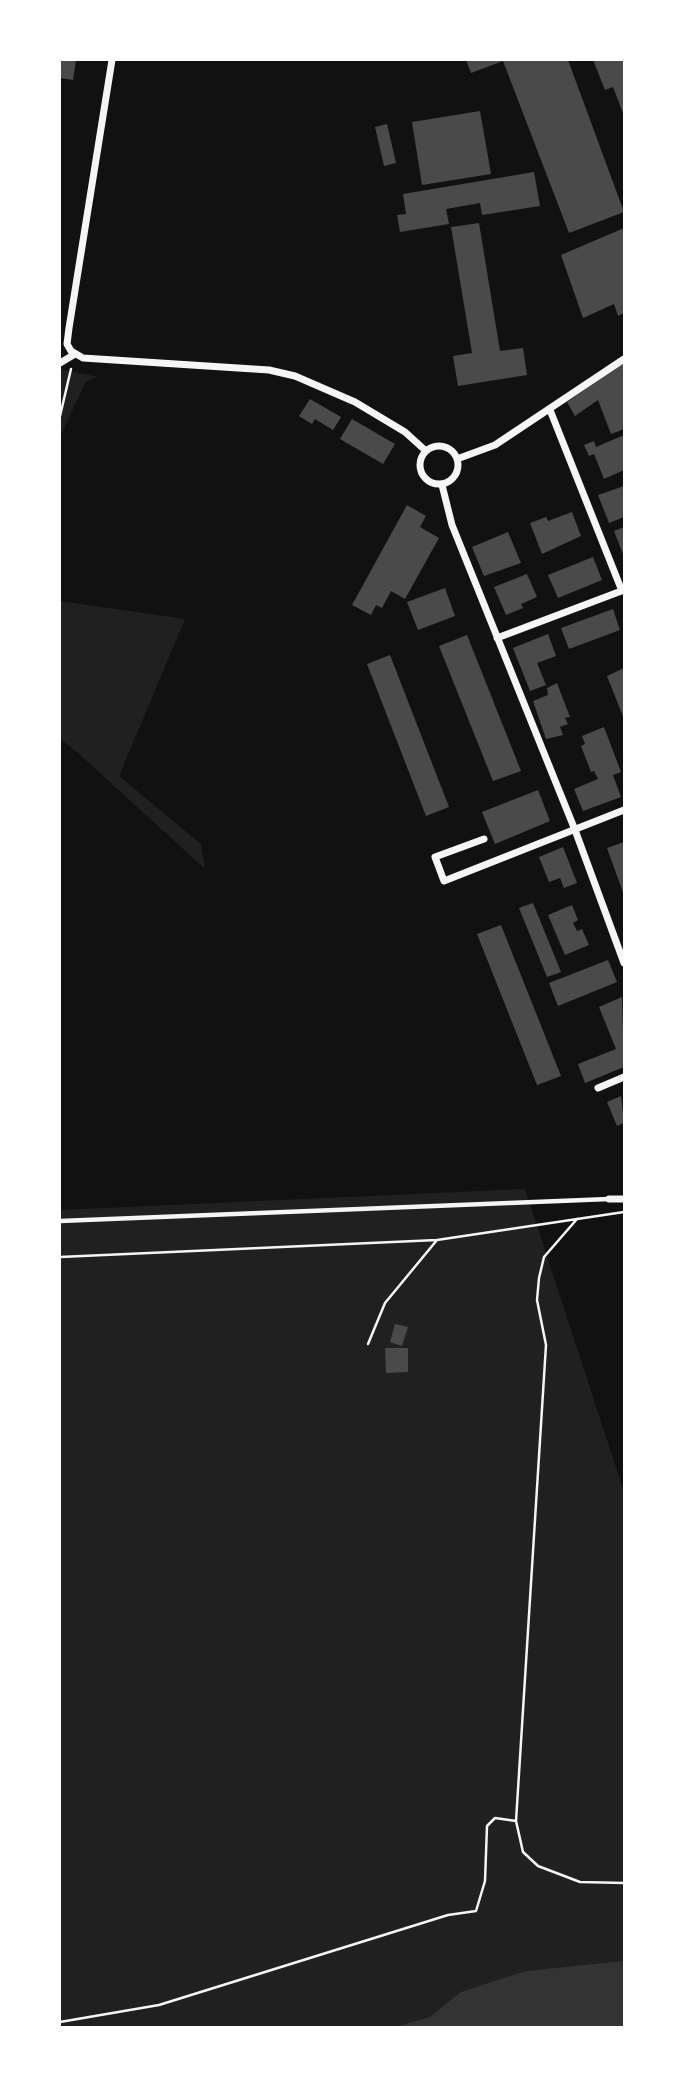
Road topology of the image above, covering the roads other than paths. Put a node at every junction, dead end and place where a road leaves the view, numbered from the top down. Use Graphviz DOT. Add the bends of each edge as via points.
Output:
graph roads {
  1 [pos="112,60"];
  2 [pos="75,355"];
  3 [pos="625,359"];
  4 [pos="60,363"];
  5 [pos="550,410"];
  6 [pos="426,451"];
  7 [pos="457,459"];
  8 [pos="442,485"];
  9 [pos="623,590"];
  10 [pos="497,639"];
  11 [pos="625,810"];
  12 [pos="575,830"];
  13 [pos="484,839"];
  14 [pos="625,964"];
  15 [pos="625,1077"];
  16 [pos="598,1088"];
  17 [pos="624,1198"];
  18 [pos="609,1199"];
  19 [pos="60,1221"];
  1 -- 2 [label="street" via="69,328 67,344"];
  2 -- 4 [label="street"];
  2 -- 6 [label="street" via="269,370 295,376 355,402 405,432"];
  3 -- 5 [label="street"];
  5 -- 7 [label="street" via="495,445"];
  5 -- 9 [label="street"];
  6 -- 7 [label="street" via="443,446"];
  6 -- 8 [label="street" via="419,462 421,474 429,483"];
  7 -- 8 [label="street" via="456,476"];
  8 -- 10 [label="street" via="452,525"];
  9 -- 10 [label="street"];
  10 -- 12 [label="street"];
  11 -- 12 [label="street"];
  12 -- 13 [label="street" via="444,881 435,857"];
  12 -- 14 [label="street"];
  15 -- 16 [label="street"];
  17 -- 18 [label="street"];
  18 -- 19 [label="lane"];
}
